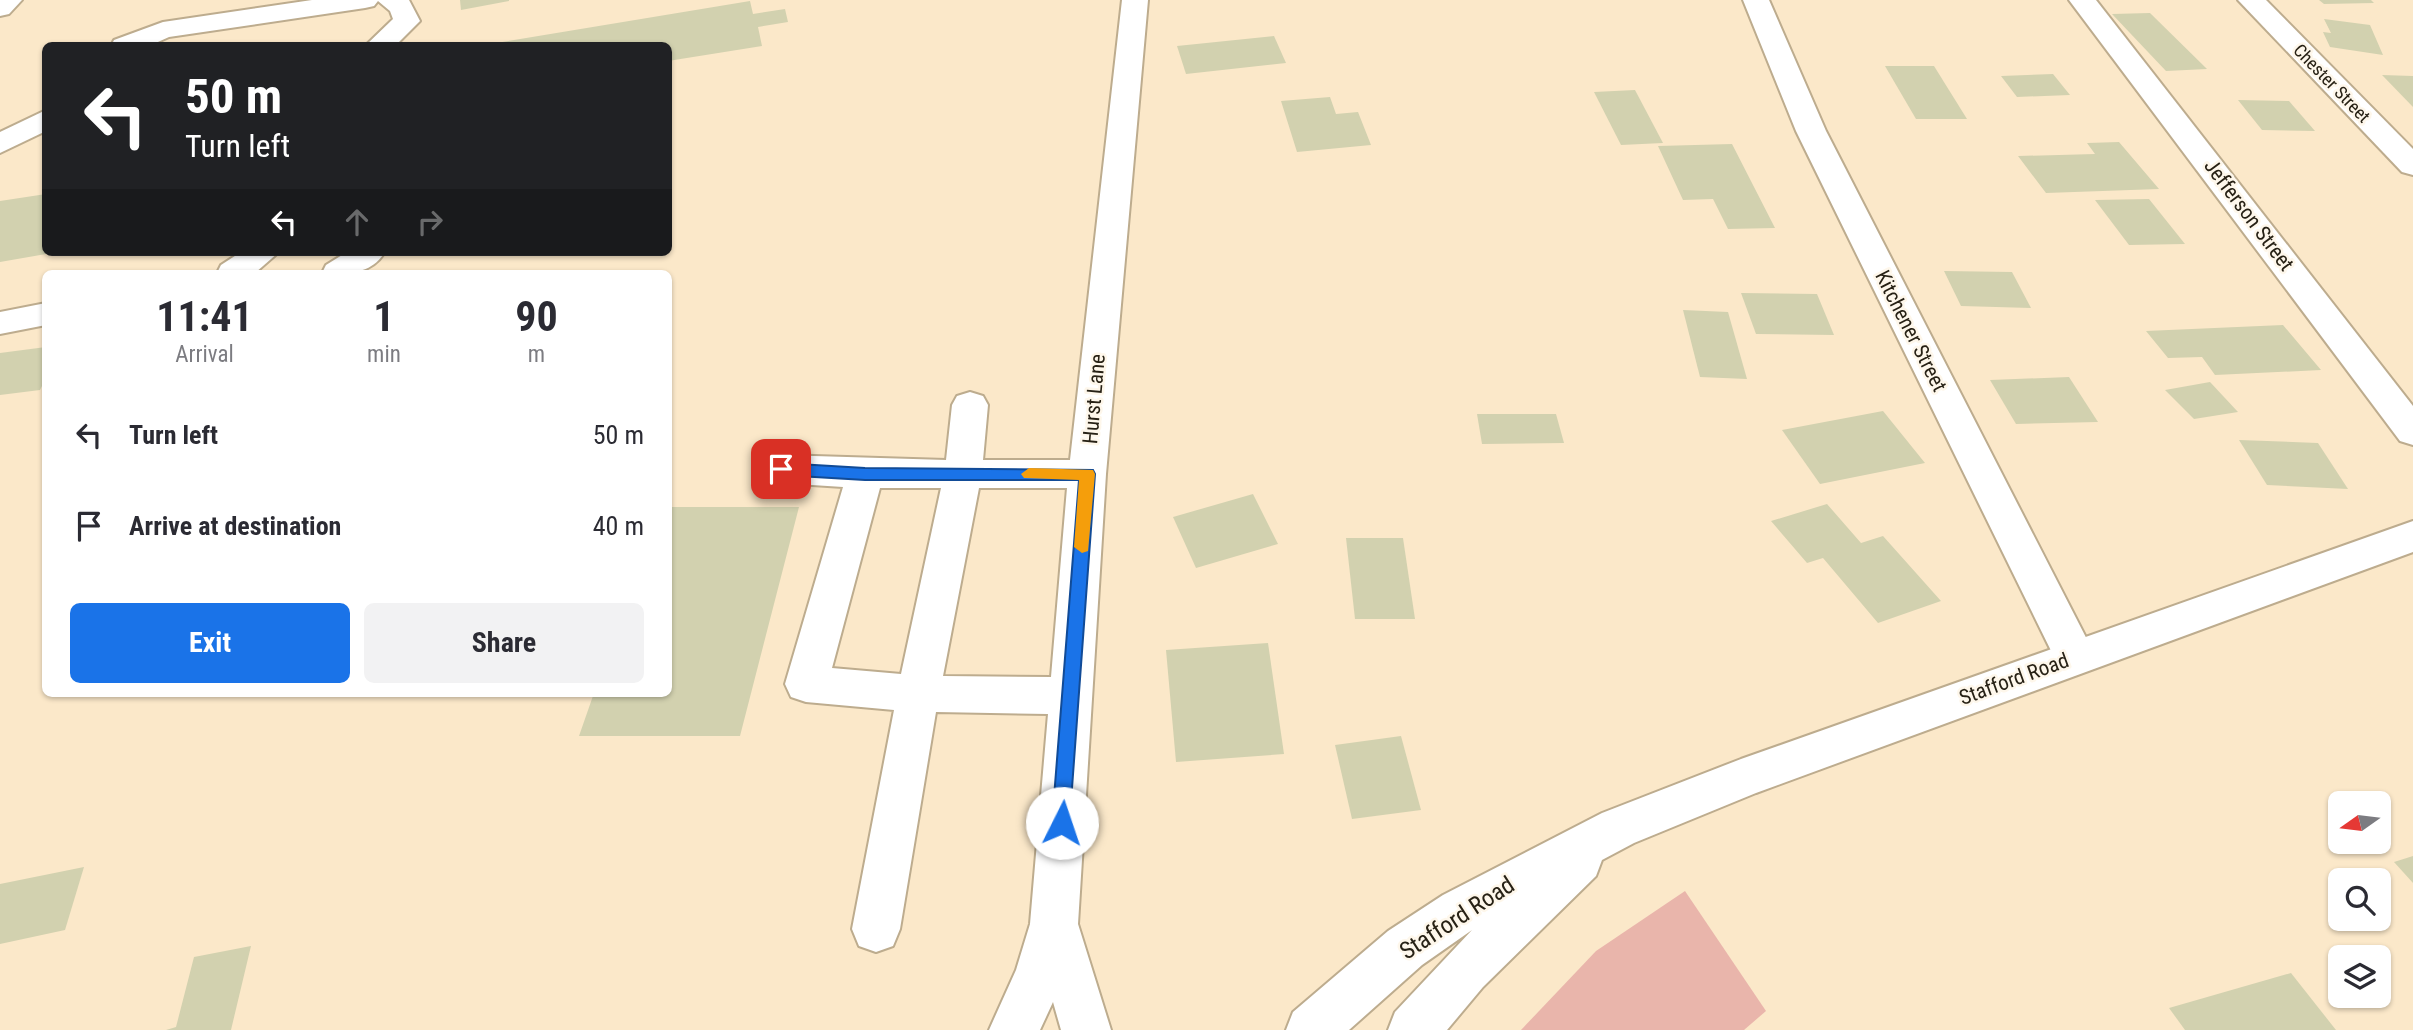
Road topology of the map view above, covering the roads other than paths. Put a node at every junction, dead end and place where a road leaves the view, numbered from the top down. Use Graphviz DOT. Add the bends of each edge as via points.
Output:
graph roads {
  1 [pos="9,0"];
  2 [pos="365,0"];
  3 [pos="390,0"];
  4 [pos="1135,0"];
  5 [pos="1756,0"];
  6 [pos="2082,0"];
  7 [pos="2251,0"];
  8 [pos="0,8"];
  9 [pos="134,42"];
  10 [pos="383,42"];
  11 [pos="42,121"];
  12 [pos="0,144"];
  13 [pos="2413,166"];
  14 [pos="257,256"];
  15 [pos="363,256"];
  16 [pos="237,270"];
  17 [pos="342,270"];
  18 [pos="42,315"];
  19 [pos="0,323"];
  20 [pos="970,405"];
  21 [pos="2413,432"];
  22 [pos="781,469"];
  23 [pos="865,474"];
  24 [pos="963,474"];
  25 [pos="1087,474"];
  26 [pos="2413,536"];
  27 [pos="2075,657"];
  28 [pos="918,694"];
  29 [pos="1072,696"];
  30 [pos="1618,828"];
  31 [pos="1054,924"];
  32 [pos="876,929"];
  33 [pos="1014,1030"];
  34 [pos="1086,1030"];
  35 [pos="1311,1030"];
  36 [pos="1413,1030"];
  1 -- 8 [label="street"];
  2 -- 9 [label="street" via="163,30"];
  3 -- 10 [label="street" via="402,7 407,21"];
  4 -- 25 [label="street, Hurst Lane"];
  5 -- 27 [label="street, Kitchener Street" via="1811,131"];
  6 -- 21 [label="street, Jefferson Street"];
  7 -- 13 [label="street, Chester Street"];
  11 -- 12 [label="street"];
  14 -- 16 [label="street"];
  15 -- 17 [label="street"];
  18 -- 19 [label="street"];
  20 -- 24 [label="street"];
  22 -- 23 [label="street"];
  23 -- 24 [label="street"];
  23 -- 28 [label="street" via="806,684"];
  24 -- 25 [label="street"];
  24 -- 28 [label="street"];
  25 -- 29 [label="street, Hurst Lane"];
  26 -- 27 [label="street, Stafford Road"];
  27 -- 30 [label="street, Stafford Road"];
  28 -- 29 [label="street"];
  28 -- 32 [label="street"];
  29 -- 31 [label="street, Hurst Lane"];
  30 -- 35 [label="street, Stafford Road" via="1460,911 1405,948"];
  30 -- 36 [label="street, Stafford Road" via="1517,919"];
  31 -- 33 [label="street, Hurst Lane" via="1039,976"];
  31 -- 34 [label="street, Hurst Lane"];
}
